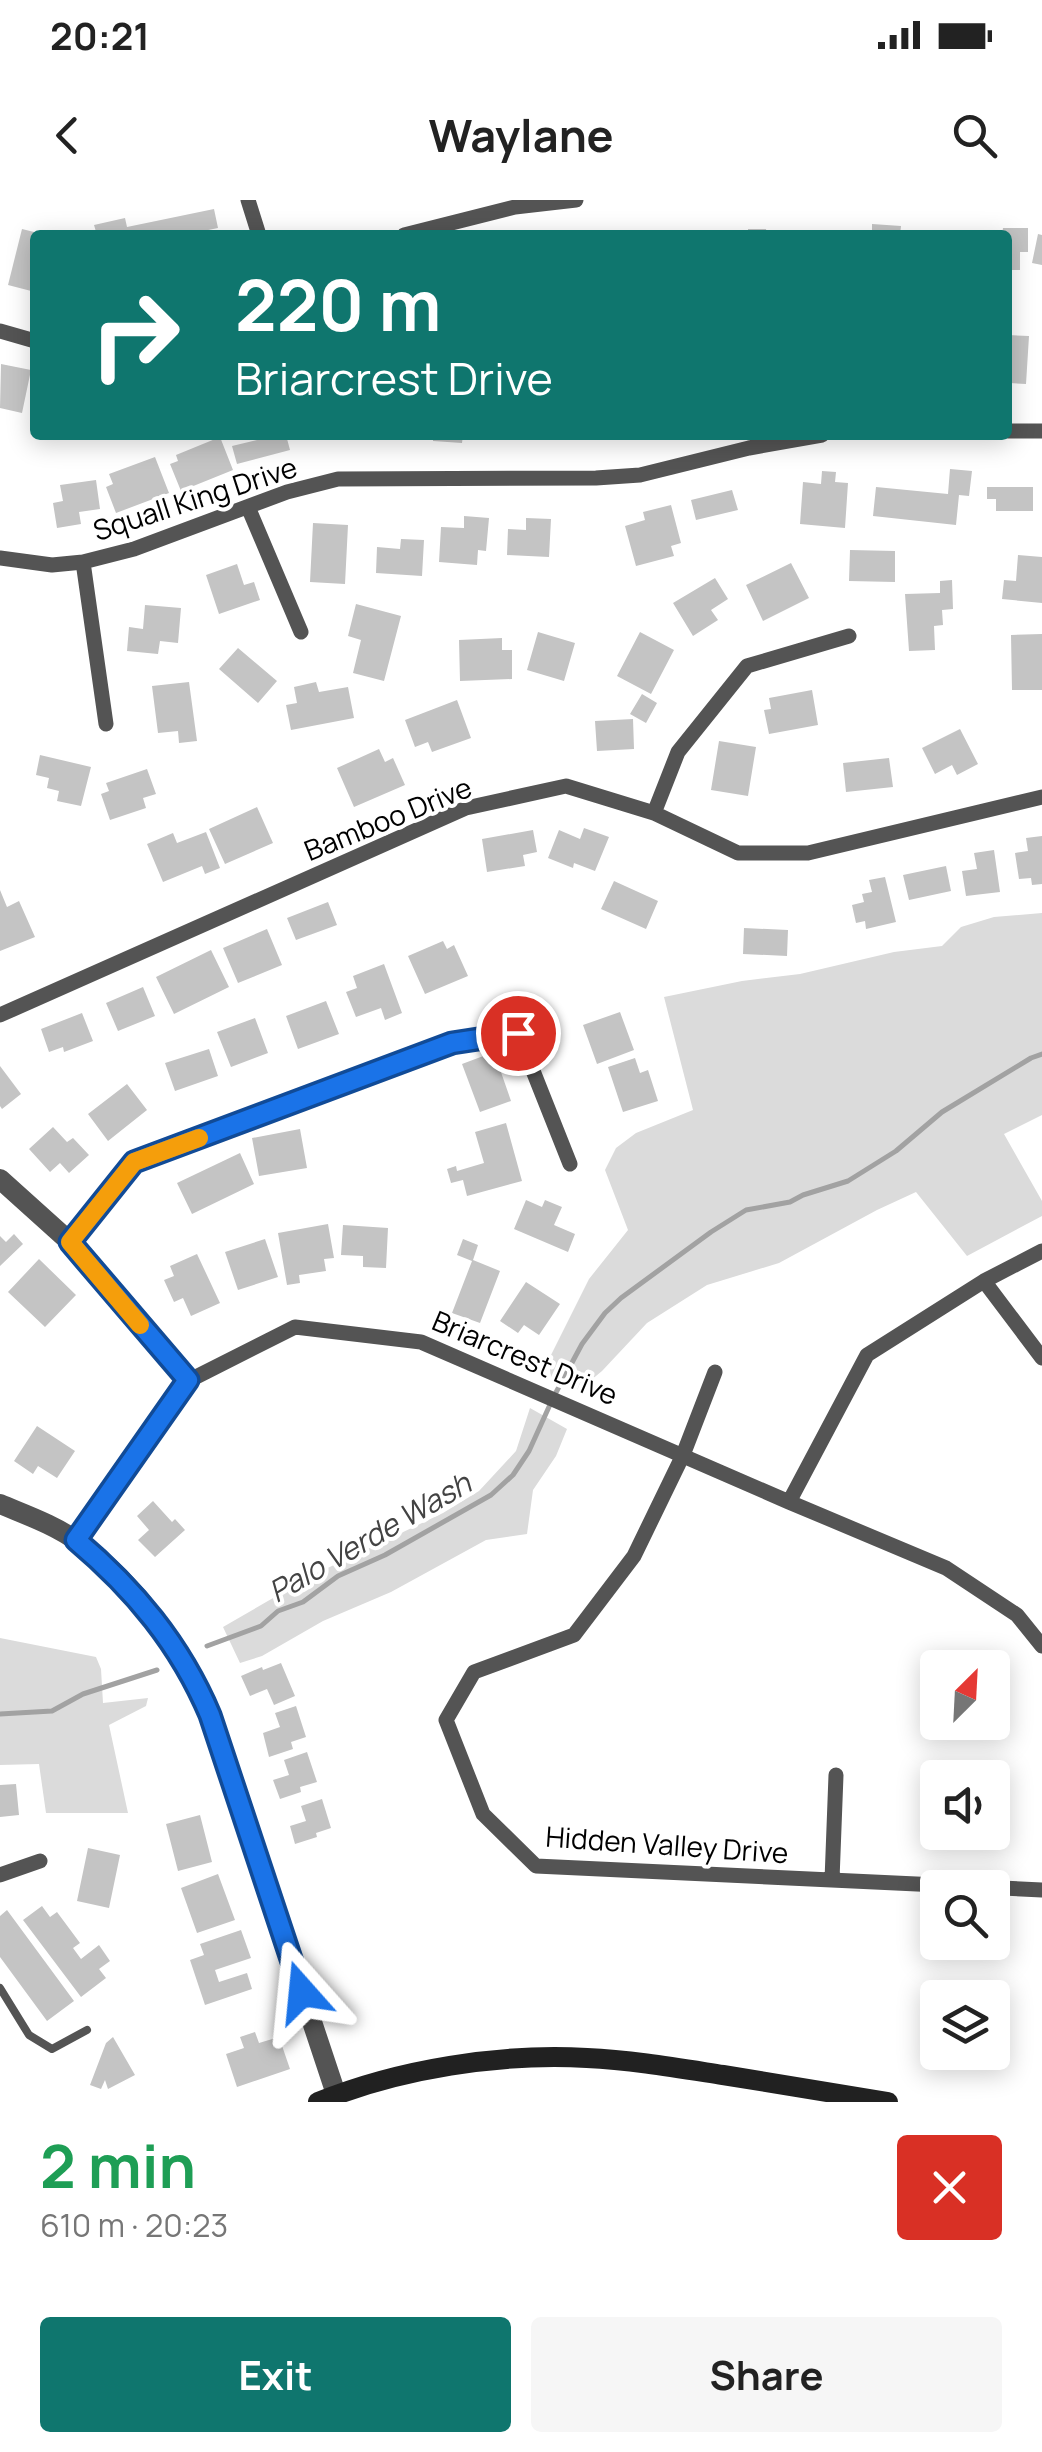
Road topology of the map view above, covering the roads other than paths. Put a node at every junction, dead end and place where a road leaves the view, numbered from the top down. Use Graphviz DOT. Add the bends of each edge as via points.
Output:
graph roads {
  1 [pos="248,200"];
  2 [pos="576,200"];
  3 [pos="257,230"];
  4 [pos="424,230"];
  5 [pos="0,331"];
  6 [pos="30,340"];
  7 [pos="1012,431"];
  8 [pos="1042,431"];
  9 [pos="794,440"];
  10 [pos="248,507"];
  11 [pos="0,558"];
  12 [pos="82,562"];
  13 [pos="301,632"];
  14 [pos="848,636"];
  15 [pos="106,724"];
  16 [pos="1042,796"];
  17 [pos="654,813"];
  18 [pos="0,1016"];
  19 [pos="570,1164"];
  20 [pos="0,1178"];
  21 [pos="70,1242"];
  22 [pos="1042,1251"];
  23 [pos="984,1281"];
  24 [pos="1042,1358"];
  25 [pos="715,1372"];
  26 [pos="188,1380"];
  27 [pos="683,1455"];
  28 [pos="788,1502"];
  29 [pos="0,1504"];
  30 [pos="76,1540"];
  31 [pos="1042,1646"];
  32 [pos="836,1775"];
  33 [pos="40,1861"];
  34 [pos="0,1876"];
  35 [pos="832,1880"];
  36 [pos="1042,1890"];
  37 [pos="0,1988"];
  38 [pos="87,2030"];
  39 [pos="327,2098"];
  40 [pos="888,2102"];
  1 -- 3 [label="street"];
  2 -- 4 [label="street"];
  5 -- 6 [label="street"];
  7 -- 8 [label="street"];
  9 -- 10 [label="street, Squall King Drive" via="640,475 338,480"];
  10 -- 12 [label="street, Squall King Drive"];
  10 -- 13 [label="street"];
  11 -- 12 [label="street, Squall King Drive"];
  12 -- 15 [label="street"];
  14 -- 17 [label="street" via="747,666 678,752"];
  16 -- 17 [label="street, Bamboo Drive" via="808,854 738,853"];
  17 -- 18 [label="street, Bamboo Drive" via="566,786 466,808"];
  19 -- 21 [label="street" via="518,1033 452,1043 134,1162"];
  20 -- 21 [label="street"];
  21 -- 26 [label="street"];
  22 -- 23 [label="street"];
  23 -- 24 [label="street"];
  23 -- 28 [label="street" via="867,1355"];
  25 -- 27 [label="street"];
  26 -- 27 [label="street, Briarcrest Drive" via="294,1327 421,1342"];
  26 -- 30 [label="street, Briarcrest Drive"];
  27 -- 28 [label="street, Briarcrest Drive"];
  27 -- 35 [label="street, Hidden Valley Drive" via="634,1556 574,1635 474,1672 446,1720 483,1814 536,1866"];
  28 -- 31 [label="street, Briarcrest Drive" via="946,1568 1018,1615"];
  29 -- 30 [label="street"];
  30 -- 39 [label="street" via="146,1607 198,1686"];
  32 -- 35 [label="street"];
  33 -- 34 [label="street"];
  35 -- 36 [label="street, Hidden Valley Drive"];
  37 -- 38 [label="lane" via="28,2034 52,2049"];
  39 -- 40 [label="main road" via="427,2070 586,2058"];
}
